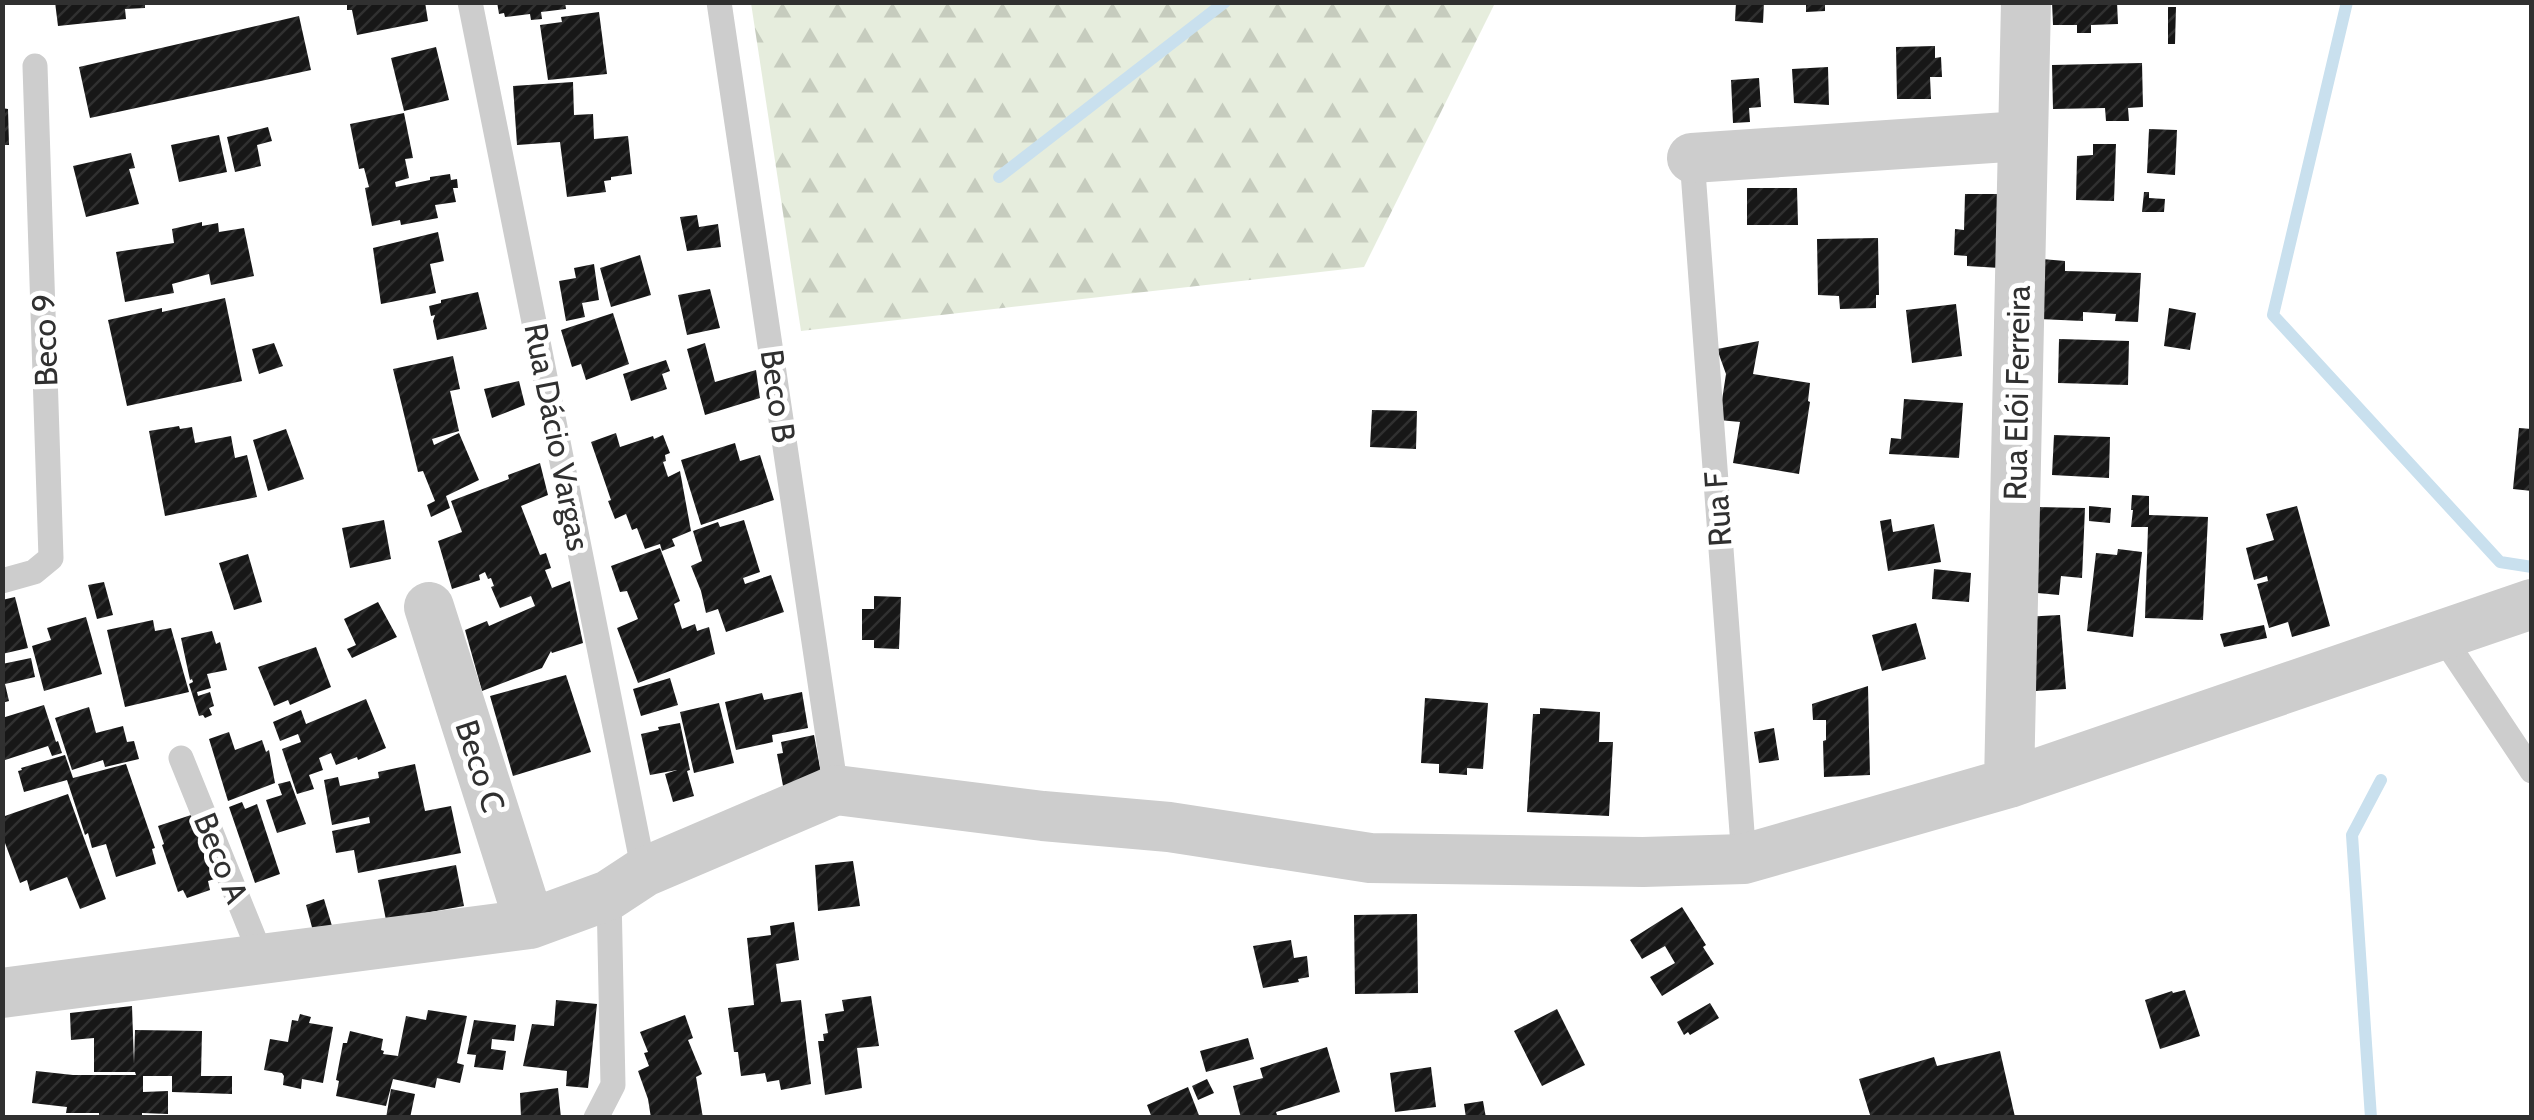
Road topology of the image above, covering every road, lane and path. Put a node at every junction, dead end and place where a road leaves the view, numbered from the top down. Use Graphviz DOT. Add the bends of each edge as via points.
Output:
graph roads {
  1 [pos="470,2"];
  2 [pos="719,2"];
  3 [pos="2026,2"];
  4 [pos="35,66"];
  5 [pos="2022,136"];
  6 [pos="1692,158"];
  7 [pos="2,582"];
  8 [pos="2532,604"];
  9 [pos="429,608"];
  10 [pos="2442,636"];
  11 [pos="181,758"];
  12 [pos="2532,771"];
  13 [pos="2009,783"];
  14 [pos="836,790"];
  15 [pos="1744,859"];
  16 [pos="627,883"];
  17 [pos="530,924"];
  18 [pos="262,958"];
  19 [pos="2,993"];
  20 [pos="596,1118"];
  1 -- 16 [label="lane, Rua Dácio Vargas"];
  2 -- 14 [label="lane, Beco B"];
  3 -- 5 [label="street, Rua Elói Ferreira"];
  4 -- 7 [label="lane, Beco 9" via="50,558 34,572"];
  5 -- 6 [label="street"];
  5 -- 13 [label="street, Rua Elói Ferreira"];
  6 -- 15 [label="lane, Rua F"];
  8 -- 10 [label="street"];
  9 -- 17 [label="street, Beco C"];
  10 -- 12 [label="lane"];
  10 -- 13 [label="street"];
  11 -- 18 [label="lane, Beco A"];
  13 -- 15 [label="street"];
  14 -- 15 [label="street" via="1370,858"];
  14 -- 16 [label="street"];
  16 -- 17 [label="street"];
  16 -- 20 [label="lane, Rua Dácio Vargas" via="613,1085"];
  17 -- 18 [label="street"];
  18 -- 19 [label="street"];
}
